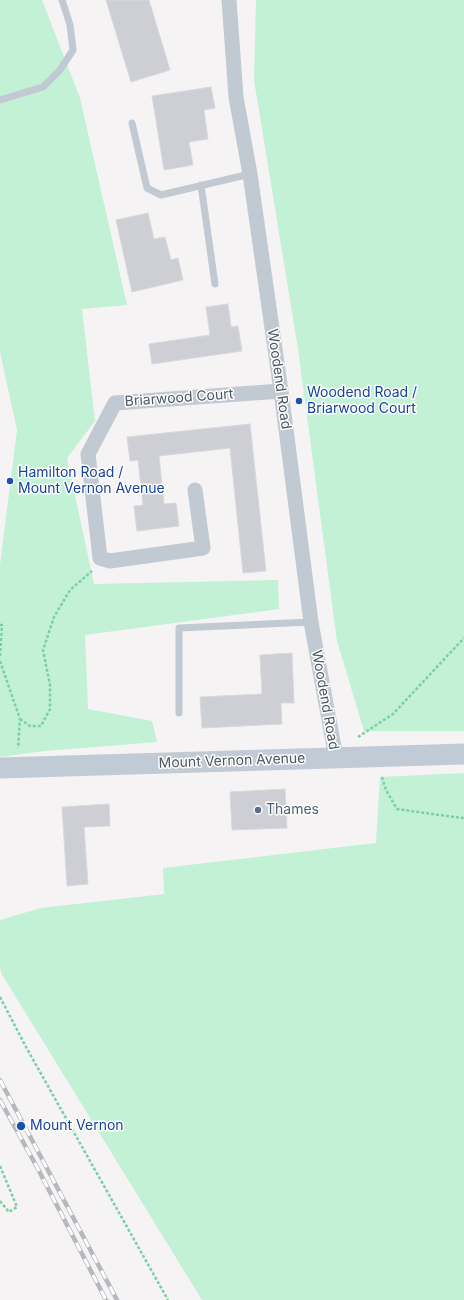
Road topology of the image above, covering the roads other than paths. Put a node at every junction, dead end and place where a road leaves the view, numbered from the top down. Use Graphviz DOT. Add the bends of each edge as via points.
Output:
graph roads {
  1 [pos="62,0"];
  2 [pos="229,0"];
  3 [pos="0,100"];
  4 [pos="132,122"];
  5 [pos="250,174"];
  6 [pos="201,185"];
  7 [pos="215,284"];
  8 [pos="281,391"];
  9 [pos="196,490"];
  10 [pos="311,622"];
  11 [pos="180,713"];
  12 [pos="464,754"];
  13 [pos="336,758"];
  14 [pos="0,768"];
  1 -- 3 [label="lane" via="70,25 73,50 60,70 43,87"];
  2 -- 5 [label="street, Woodend Road" via="236,97"];
  4 -- 6 [label="lane" via="147,188 161,195"];
  5 -- 6 [label="lane"];
  5 -- 8 [label="street, Woodend Road"];
  6 -- 7 [label="lane"];
  8 -- 9 [label="street, Briarwood Court" via="114,403 88,454 100,558 110,561 203,548"];
  8 -- 10 [label="street, Woodend Road"];
  10 -- 11 [label="lane" via="179,628"];
  10 -- 13 [label="street, Woodend Road"];
  12 -- 13 [label="main road, Mount Vernon Avenue"];
  13 -- 14 [label="main road, Mount Vernon Avenue"];
}
